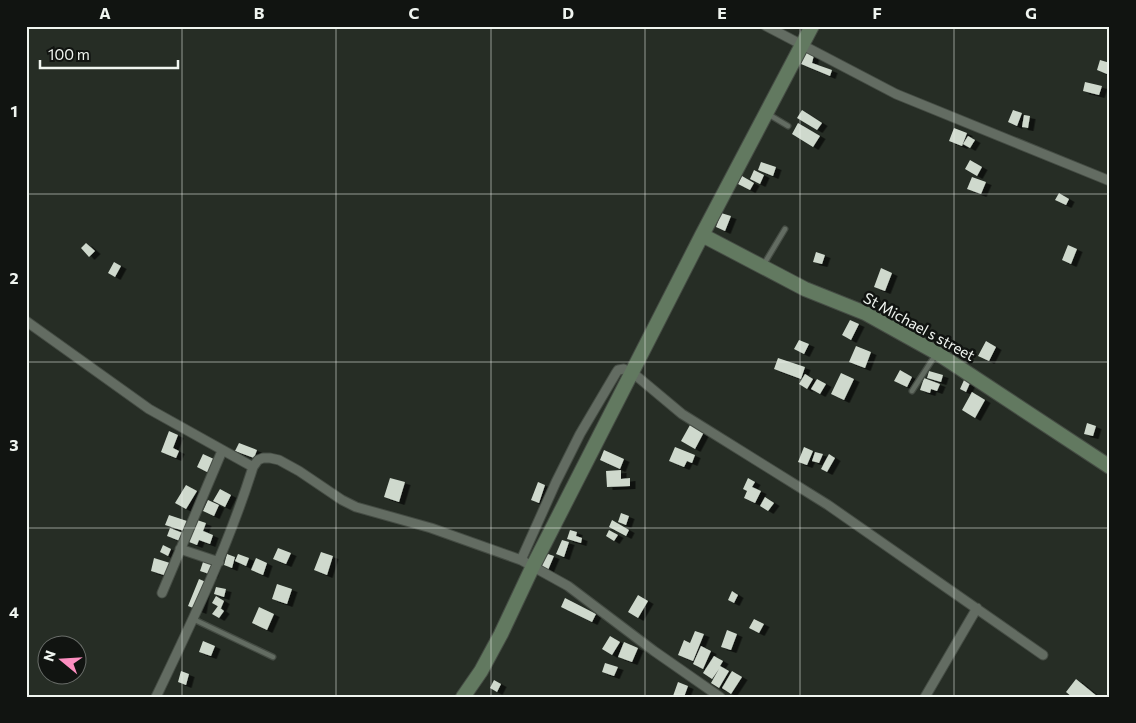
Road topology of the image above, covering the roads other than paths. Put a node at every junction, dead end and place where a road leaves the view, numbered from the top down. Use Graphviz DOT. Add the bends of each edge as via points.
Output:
graph roads {
  1 [pos="766,26"];
  2 [pos="812,26"];
  3 [pos="798,42"];
  4 [pos="766,114"];
  5 [pos="788,126"];
  6 [pos="1110,180"];
  7 [pos="785,228"];
  8 [pos="702,235"];
  9 [pos="762,267"];
  10 [pos="26,321"];
  11 [pos="937,353"];
  12 [pos="629,371"];
  13 [pos="912,391"];
  14 [pos="222,451"];
  15 [pos="253,467"];
  16 [pos="1110,467"];
  17 [pos="180,549"];
  18 [pos="218,562"];
  19 [pos="527,563"];
  20 [pos="162,593"];
  21 [pos="977,608"];
  22 [pos="194,619"];
  23 [pos="1043,655"];
  24 [pos="273,657"];
  25 [pos="156,697"];
  26 [pos="463,697"];
  27 [pos="720,697"];
  28 [pos="926,697"];
  1 -- 3 [label="street"];
  2 -- 3 [label="street"];
  3 -- 4 [label="street"];
  3 -- 6 [label="street" via="896,94"];
  4 -- 5 [label="lane"];
  4 -- 8 [label="street"];
  7 -- 9 [label="lane"];
  8 -- 9 [label="street, St Michael s street"];
  8 -- 12 [label="street"];
  9 -- 11 [label="street, St Michael s street" via="865,313"];
  10 -- 14 [label="street" via="149,409"];
  11 -- 13 [label="lane"];
  11 -- 16 [label="street, St Michael s street"];
  12 -- 19 [label="street"];
  12 -- 19 [label="street" via="618,370 580,434 556,482"];
  12 -- 21 [label="street" via="682,414 828,505"];
  14 -- 15 [label="street"];
  14 -- 17 [label="street"];
  15 -- 18 [label="street"];
  15 -- 19 [label="street" via="263,458 279,460 356,507 431,528"];
  17 -- 18 [label="street"];
  17 -- 20 [label="street"];
  18 -- 22 [label="street"];
  19 -- 26 [label="street" via="501,634"];
  19 -- 27 [label="street" via="568,586"];
  21 -- 23 [label="street"];
  21 -- 28 [label="street"];
  22 -- 24 [label="lane"];
  22 -- 25 [label="street"];
}
